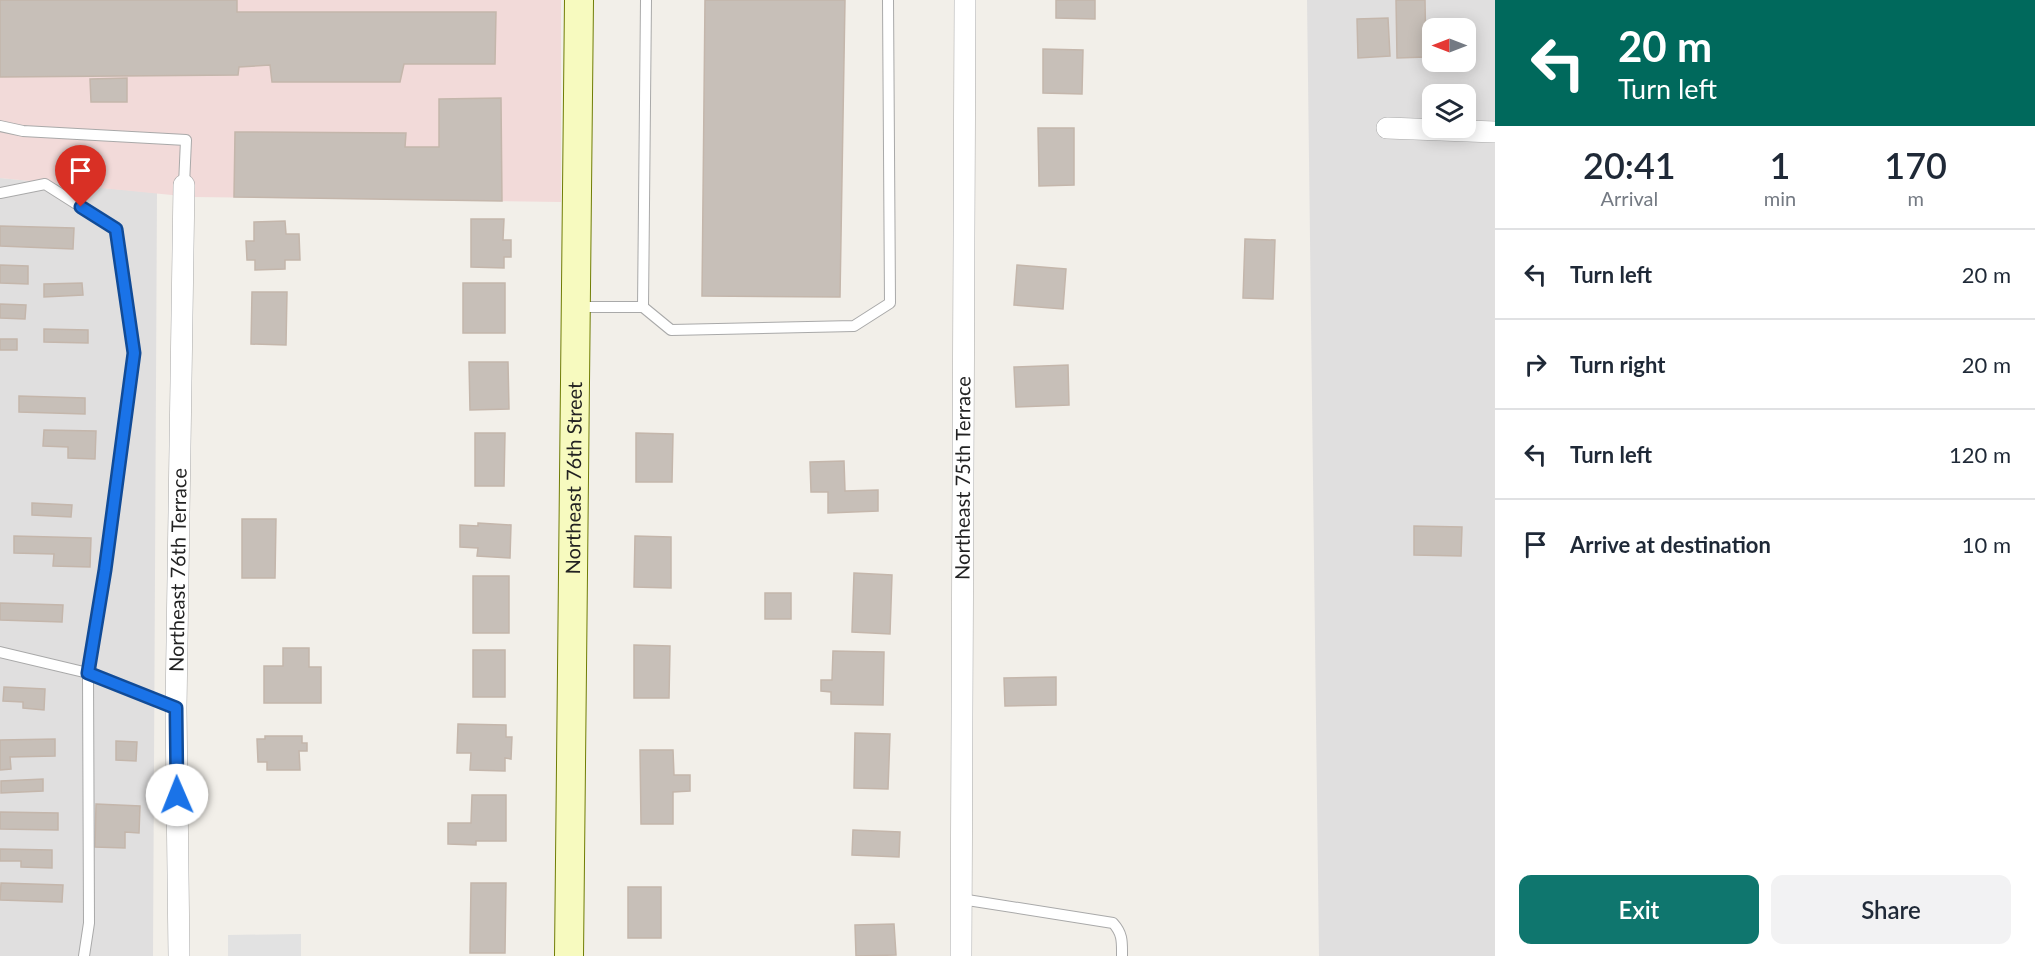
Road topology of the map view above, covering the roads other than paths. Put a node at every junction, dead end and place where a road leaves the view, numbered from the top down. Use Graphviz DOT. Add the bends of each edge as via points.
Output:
graph roads {
  1 [pos="579,0"];
  2 [pos="646,0"];
  3 [pos="888,0"];
  4 [pos="965,0"];
  5 [pos="0,126"];
  6 [pos="1387,128"];
  7 [pos="1495,132"];
  8 [pos="184,185"];
  9 [pos="0,193"];
  10 [pos="577,307"];
  11 [pos="643,307"];
  12 [pos="0,652"];
  13 [pos="88,673"];
  14 [pos="176,708"];
  15 [pos="961,899"];
  16 [pos="84,956"];
  17 [pos="179,956"];
  18 [pos="569,956"];
  19 [pos="961,956"];
  20 [pos="1122,956"];
  1 -- 10 [label="street, Northeast 76th Street"];
  2 -- 11 [label="lane"];
  3 -- 11 [label="lane" via="890,303 854,326 671,330"];
  4 -- 15 [label="street, Northeast 75th Terrace"];
  5 -- 8 [label="lane" via="23,131 186,140"];
  6 -- 7 [label="street"];
  8 -- 14 [label="street, Northeast 76th Terrace"];
  9 -- 13 [label="lane" via="45,184 116,229 134,353"];
  10 -- 11 [label="lane"];
  10 -- 18 [label="street, Northeast 76th Street"];
  12 -- 13 [label="lane"];
  13 -- 14 [label="lane"];
  13 -- 16 [label="lane" via="89,923"];
  14 -- 17 [label="street, Northeast 76th Terrace"];
  15 -- 19 [label="street, Northeast 75th Terrace"];
  15 -- 20 [label="lane" via="1113,923 1122,938"];
}
